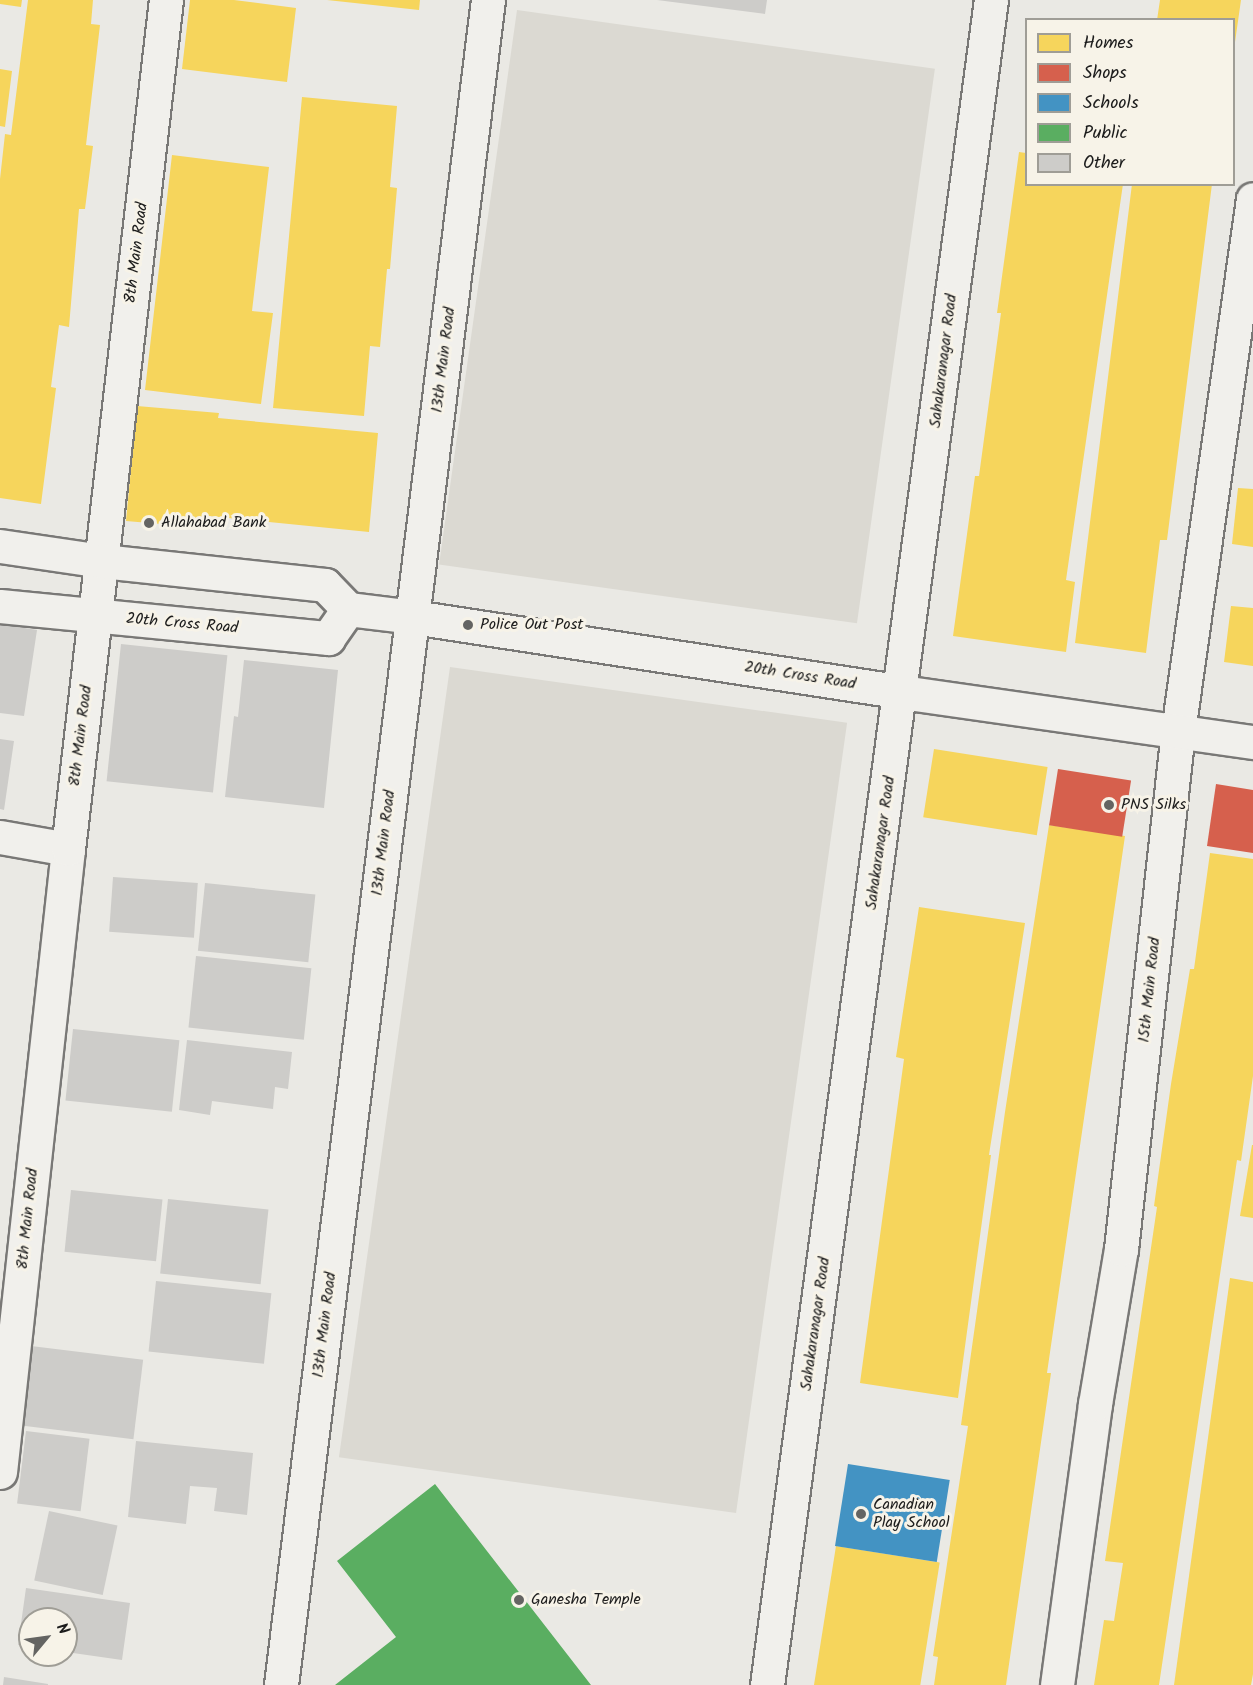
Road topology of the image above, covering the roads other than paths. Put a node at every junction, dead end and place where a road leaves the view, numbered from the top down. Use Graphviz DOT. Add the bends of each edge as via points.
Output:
graph roads {
  1 [pos="166,0"];
  2 [pos="488,0"];
  3 [pos="991,0"];
  4 [pos="1253,199"];
  5 [pos="0,546"];
  6 [pos="102,561"];
  7 [pos="0,606"];
  8 [pos="348,609"];
  9 [pos="95,616"];
  10 [pos="413,617"];
  11 [pos="901,692"];
  12 [pos="1178,731"];
  13 [pos="1253,742"];
  14 [pos="0,837"];
  15 [pos="68,849"];
  16 [pos="0,1472"];
  17 [pos="281,1685"];
  18 [pos="767,1685"];
  19 [pos="1057,1685"];
  1 -- 6 [label="street, 8th Main Road"];
  2 -- 10 [label="street, 13th Main Road"];
  3 -- 11 [label="street, Sahakaranagar Road"];
  4 -- 12 [label="street, 15th Main Road"];
  5 -- 6 [label="street"];
  6 -- 8 [label="street" via="325,585"];
  6 -- 9 [label="street, 8th Main Road"];
  7 -- 9 [label="street, 20th Cross Road"];
  8 -- 9 [label="street, 20th Cross Road" via="328,638"];
  8 -- 10 [label="street, 20th Cross Road"];
  9 -- 15 [label="street, 8th Main Road"];
  10 -- 11 [label="street, 20th Cross Road"];
  10 -- 17 [label="street, 13th Main Road"];
  11 -- 12 [label="street, 20th Cross Road"];
  11 -- 18 [label="street, Sahakaranagar Road"];
  12 -- 13 [label="street, 20th Cross Road"];
  12 -- 19 [label="street, 15th Main Road" via="1121,1249 1095,1404"];
  14 -- 15 [label="street"];
  15 -- 16 [label="street, 8th Main Road"];
}
